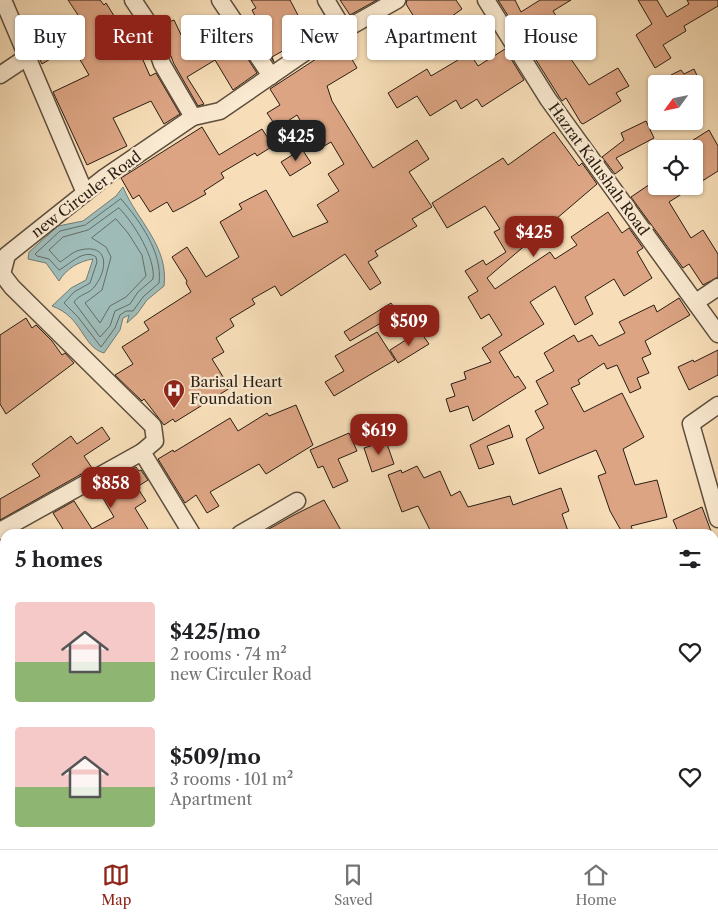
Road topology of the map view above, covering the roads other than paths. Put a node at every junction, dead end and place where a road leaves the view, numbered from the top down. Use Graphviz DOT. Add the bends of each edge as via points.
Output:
graph roads {
  1 [pos="3,0"];
  2 [pos="133,0"];
  3 [pos="220,0"];
  4 [pos="326,0"];
  5 [pos="397,0"];
  6 [pos="486,0"];
  7 [pos="335,15"];
  8 [pos="357,23"];
  9 [pos="15,28"];
  10 [pos="22,60"];
  11 [pos="28,60"];
  12 [pos="294,60"];
  13 [pos="0,75"];
  14 [pos="271,76"];
  15 [pos="193,117"];
  16 [pos="84,193"];
  17 [pos="2,267"];
  18 [pos="718,287"];
  19 [pos="696,302"];
  20 [pos="718,334"];
  21 [pos="718,405"];
  22 [pos="142,452"];
  23 [pos="297,501"];
  24 [pos="718,519"];
  25 [pos="4,529"];
  26 [pos="189,529"];
  27 [pos="249,529"];
  1 -- 9 [label="street"];
  2 -- 15 [label="street" via="147,21 162,64"];
  3 -- 14 [label="street"];
  4 -- 7 [label="street"];
  5 -- 8 [label="street, new Circuler Road"];
  6 -- 19 [label="street, Hazrat Kalushah Road" via="548,99"];
  10 -- 13 [label="street"];
  11 -- 16 [label="street"];
  12 -- 14 [label="street, new Circuler Road"];
  14 -- 15 [label="street, new Circuler Road" via="220,111"];
  15 -- 16 [label="street, new Circuler Road"];
  16 -- 17 [label="street, new Circuler Road" via="7,255"];
  17 -- 22 [label="street, new Circuler Road" via="2,274 12,288 153,426 155,441"];
  18 -- 19 [label="street"];
  19 -- 20 [label="street, Hazrat Kalushah Road"];
  21 -- 24 [label="street" via="691,424"];
  22 -- 25 [label="street"];
  22 -- 26 [label="street"];
  23 -- 27 [label="street"];
}
